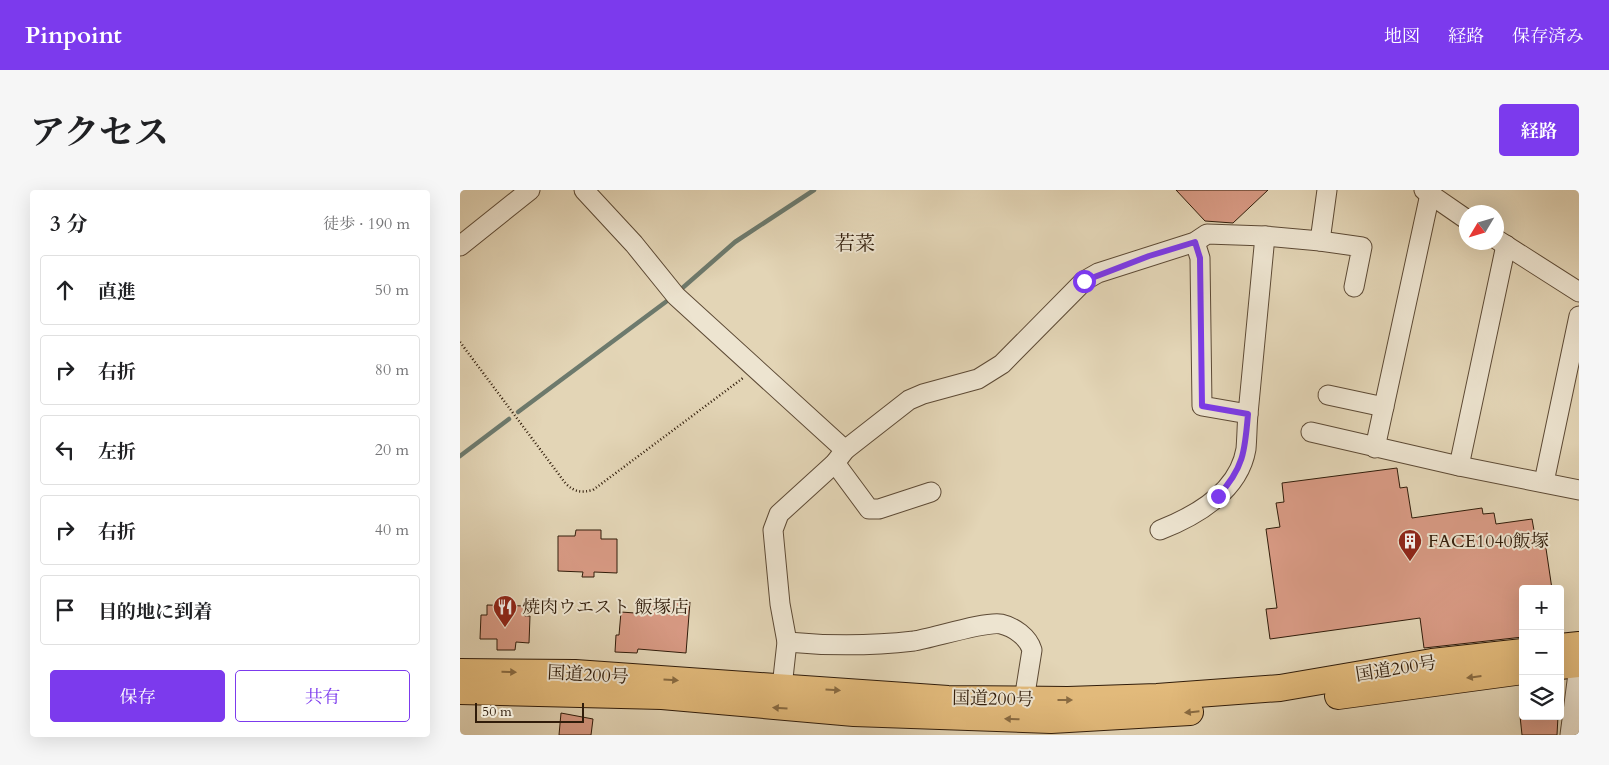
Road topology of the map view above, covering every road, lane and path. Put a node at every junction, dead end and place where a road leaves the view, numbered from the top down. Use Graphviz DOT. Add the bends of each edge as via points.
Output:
graph roads {
  1 [pos="530,190"];
  2 [pos="584,190"];
  3 [pos="1327,190"];
  4 [pos="1427,192"];
  5 [pos="1459,214"];
  6 [pos="1265,236"];
  7 [pos="1320,241"];
  8 [pos="1195,242"];
  9 [pos="1504,244"];
  10 [pos="460,246"];
  11 [pos="1500,250"];
  12 [pos="1354,287"];
  13 [pos="1579,292"];
  14 [pos="1579,316"];
  15 [pos="460,342"];
  16 [pos="755,370"];
  17 [pos="1328,394"];
  18 [pos="1384,407"];
  19 [pos="1248,414"];
  20 [pos="1311,432"];
  21 [pos="1375,448"];
  22 [pos="840,456"];
  23 [pos="1459,466"];
  24 [pos="1544,482"];
  25 [pos="1579,490"];
  26 [pos="931,492"];
  27 [pos="1160,530"];
  28 [pos="787,642"];
  29 [pos="1579,645"];
  30 [pos="1564,647"];
  31 [pos="1519,652"];
  32 [pos="1579,665"];
  33 [pos="1564,666"];
  34 [pos="460,672"];
  35 [pos="1519,672"];
  36 [pos="782,687"];
  37 [pos="460,691"];
  38 [pos="1024,700"];
  39 [pos="1570,735"];
  1 -- 10 [label="street"];
  2 -- 16 [label="street" via="676,296"];
  3 -- 7 [label="street"];
  4 -- 5 [label="street"];
  4 -- 18 [label="street"];
  6 -- 7 [label="street"];
  6 -- 8 [label="street" via="1207,234"];
  6 -- 19 [label="street"];
  7 -- 12 [label="street" via="1362,247"];
  8 -- 19 [label="street" via="1200,258 1202,406"];
  8 -- 22 [label="street" via="1084,281 1002,364 978,379 909,400"];
  9 -- 13 [label="street"];
  11 -- 23 [label="street"];
  14 -- 24 [label="street"];
  15 -- 16 [label="path" via="573,491 593,490"];
  16 -- 22 [label="street"];
  17 -- 18 [label="street"];
  18 -- 21 [label="street"];
  19 -- 27 [label="street" via="1246,450 1230,482 1218,496 1186,519"];
  20 -- 21 [label="street"];
  21 -- 23 [label="street"];
  22 -- 26 [label="street" via="869,509 879,509"];
  22 -- 28 [label="street" via="785,507 775,522 780,604"];
  23 -- 24 [label="street"];
  24 -- 25 [label="street"];
  28 -- 36 [label="street"];
  28 -- 38 [label="street" via="857,646 914,641 1000,624 1022,634 1032,650"];
  29 -- 30 [label="highway"];
  38 -- 31 [label="highway, 国道200号, one-way" via="1156,697 1280,688 1432,662"];
  32 -- 33 [label="highway"];
  32 -- 39 [label="street"];
  34 -- 36 [label="highway, 国道200号, one-way" via="574,673"];
  35 -- 37 [label="highway, 国道200号, one-way" via="1319,699 1153,716 1051,720 854,714 662,696"];
  36 -- 38 [label="highway, 国道200号, one-way"];
}
